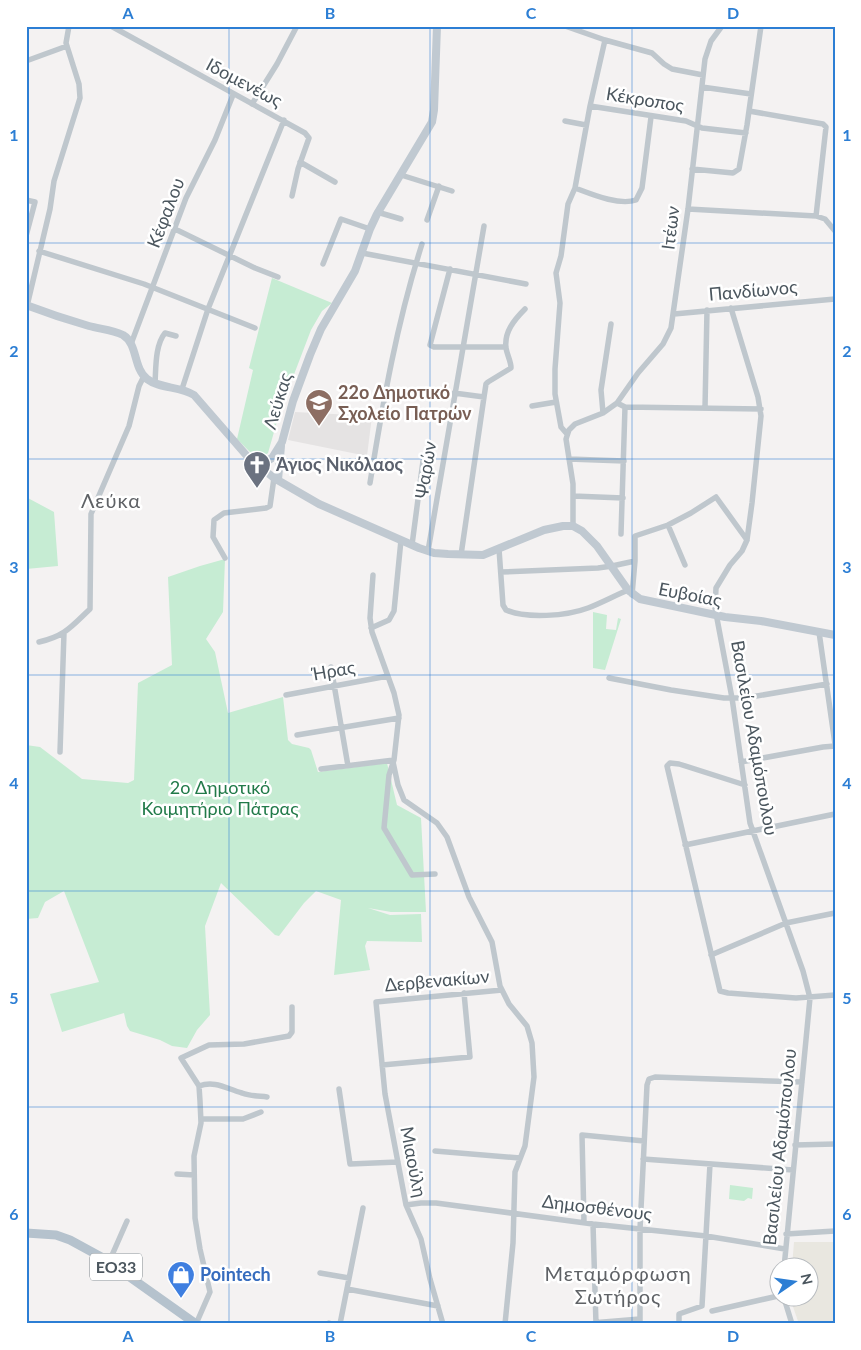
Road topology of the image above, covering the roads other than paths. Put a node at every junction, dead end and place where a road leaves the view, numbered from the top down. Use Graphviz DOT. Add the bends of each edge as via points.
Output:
graph roads {
  1 [pos="69,26"];
  2 [pos="111,26"];
  3 [pos="297,26"];
  4 [pos="437,26"];
  5 [pos="565,26"];
  6 [pos="722,26"];
  7 [pos="761,26"];
  8 [pos="605,40"];
  9 [pos="67,46"];
  10 [pos="26,61"];
  11 [pos="703,75"];
  12 [pos="702,87"];
  13 [pos="234,94"];
  14 [pos="751,94"];
  15 [pos="252,104"];
  16 [pos="590,106"];
  17 [pos="749,111"];
  18 [pos="652,117"];
  19 [pos="284,120"];
  20 [pos="565,121"];
  21 [pos="586,125"];
  22 [pos="698,126"];
  23 [pos="746,133"];
  24 [pos="300,162"];
  25 [pos="692,169"];
  26 [pos="401,175"];
  27 [pos="335,182"];
  28 [pos="438,186"];
  29 [pos="575,188"];
  30 [pos="452,191"];
  31 [pos="292,196"];
  32 [pos="26,200"];
  33 [pos="688,209"];
  34 [pos="378,212"];
  35 [pos="816,216"];
  36 [pos="401,219"];
  37 [pos="428,220"];
  38 [pos="484,226"];
  39 [pos="175,229"];
  40 [pos="370,229"];
  41 [pos="835,231"];
  42 [pos="26,236"];
  43 [pos="422,244"];
  44 [pos="40,250"];
  45 [pos="362,254"];
  46 [pos="229,256"];
  47 [pos="416,263"];
  48 [pos="323,264"];
  49 [pos="450,270"];
  50 [pos="475,274"];
  51 [pos="278,277"];
  52 [pos="526,284"];
  53 [pos="153,287"];
  54 [pos="835,299"];
  55 [pos="27,305"];
  56 [pos="731,308"];
  57 [pos="208,309"];
  58 [pos="524,309"];
  59 [pos="707,310"];
  60 [pos="674,314"];
  61 [pos="611,324"];
  62 [pos="256,328"];
  63 [pos="176,336"];
  64 [pos="131,344"];
  65 [pos="463,347"];
  66 [pos="506,347"];
  67 [pos="144,376"];
  68 [pos="155,383"];
  69 [pos="182,389"];
  70 [pos="454,393"];
  71 [pos="484,397"];
  72 [pos="556,402"];
  73 [pos="617,403"];
  74 [pos="532,406"];
  75 [pos="625,406"];
  76 [pos="705,408"];
  77 [pos="761,409"];
  78 [pos="603,413"];
  79 [pos="567,434"];
  80 [pos="282,442"];
  81 [pos="569,459"];
  82 [pos="423,461"];
  83 [pos="624,461"];
  84 [pos="259,466"];
  85 [pos="276,479"];
  86 [pos="370,483"];
  87 [pos="574,496"];
  88 [pos="623,498"];
  89 [pos="668,525"];
  90 [pos="573,526"];
  91 [pos="621,534"];
  92 [pos="400,540"];
  93 [pos="747,540"];
  94 [pos="412,545"];
  95 [pos="500,549"];
  96 [pos="428,551"];
  97 [pos="461,555"];
  98 [pos="225,558"];
  99 [pos="635,561"];
  100 [pos="685,565"];
  101 [pos="612,566"];
  102 [pos="501,572"];
  103 [pos="373,575"];
  104 [pos="630,593"];
  105 [pos="716,615"];
  106 [pos="371,628"];
  107 [pos="819,632"];
  108 [pos="64,633"];
  109 [pos="835,635"];
  110 [pos="38,642"];
  111 [pos="330,667"];
  112 [pos="388,676"];
  113 [pos="609,678"];
  114 [pos="827,684"];
  115 [pos="334,686"];
  116 [pos="286,694"];
  117 [pos="732,698"];
  118 [pos="399,718"];
  119 [pos="342,728"];
  120 [pos="297,735"];
  121 [pos="835,745"];
  122 [pos="60,752"];
  123 [pos="394,761"];
  124 [pos="741,762"];
  125 [pos="348,766"];
  126 [pos="321,769"];
  127 [pos="745,785"];
  128 [pos="835,814"];
  129 [pos="752,831"];
  130 [pos="685,845"];
  131 [pos="435,874"];
  132 [pos="835,914"];
  133 [pos="786,923"];
  134 [pos="711,955"];
  135 [pos="502,990"];
  136 [pos="464,993"];
  137 [pos="835,995"];
  138 [pos="810,998"];
  139 [pos="376,1002"];
  140 [pos="292,1007"];
  141 [pos="382,1066"];
  142 [pos="802,1082"];
  143 [pos="199,1086"];
  144 [pos="340,1089"];
  145 [pos="267,1097"];
  146 [pos="261,1112"];
  147 [pos="201,1120"];
  148 [pos="644,1141"];
  149 [pos="835,1144"];
  150 [pos="795,1145"];
  151 [pos="435,1151"];
  152 [pos="520,1158"];
  153 [pos="643,1160"];
  154 [pos="398,1162"];
  155 [pos="710,1164"];
  156 [pos="793,1170"];
  157 [pos="177,1174"];
  158 [pos="194,1175"];
  159 [pos="406,1205"];
  160 [pos="363,1208"];
  161 [pos="515,1213"];
  162 [pos="127,1221"];
  163 [pos="584,1222"];
  164 [pos="593,1224"];
  165 [pos="640,1229"];
  166 [pos="835,1231"];
  167 [pos="26,1234"];
  168 [pos="786,1234"];
  169 [pos="706,1236"];
  170 [pos="785,1249"];
  171 [pos="785,1258"];
  172 [pos="109,1262"];
  173 [pos="320,1273"];
  174 [pos="349,1278"];
  175 [pos="347,1289"];
  176 [pos="768,1298"];
  177 [pos="438,1306"];
  178 [pos="787,1308"];
  179 [pos="712,1311"];
  180 [pos="640,1322"];
  181 [pos="596,1323"];
  182 [pos="196,1324"];
  183 [pos="340,1324"];
  184 [pos="443,1324"];
  185 [pos="505,1324"];
  186 [pos="580,1324"];
  187 [pos="679,1324"];
  188 [pos="792,1324"];
  1 -- 9 [label="street"];
  2 -- 13 [label="street, Ιδομενέως"];
  3 -- 15 [label="street" via="278,64"];
  4 -- 26 [label="main road, Λεύκας" via="432,122"];
  5 -- 8 [label="street"];
  6 -- 11 [label="street, Ιτέων" via="708,46"];
  7 -- 14 [label="street"];
  8 -- 11 [label="street" via="652,53 672,69"];
  8 -- 16 [label="street"];
  9 -- 10 [label="street"];
  9 -- 44 [label="street" via="80,98 56,174"];
  11 -- 12 [label="street, Ιτέων"];
  12 -- 14 [label="street"];
  12 -- 22 [label="street, Ιτέων"];
  13 -- 15 [label="street, Ιδομενέως"];
  13 -- 39 [label="street, Κέφαλου"];
  14 -- 17 [label="street"];
  15 -- 19 [label="street, Ιδομενέως"];
  16 -- 18 [label="street, Κέκροπος"];
  16 -- 21 [label="street, Κέκροπος"];
  17 -- 23 [label="street"];
  17 -- 35 [label="street" via="826,127"];
  18 -- 22 [label="street, Κέκροπος" via="686,121"];
  18 -- 29 [label="street" via="642,188 636,200 606,198"];
  19 -- 24 [label="street, Ιδομενέως" via="309,138"];
  19 -- 46 [label="street"];
  20 -- 21 [label="street"];
  21 -- 29 [label="street, Κέκροπος"];
  22 -- 23 [label="street, Κέκροπος"];
  22 -- 25 [label="street, Ιτέων"];
  23 -- 25 [label="street" via="736,172"];
  24 -- 27 [label="street"];
  24 -- 31 [label="street, Ιδομενέως"];
  25 -- 33 [label="street, Ιτέων"];
  26 -- 28 [label="street"];
  26 -- 34 [label="main road, Λεύκας"];
  28 -- 30 [label="street"];
  28 -- 37 [label="street"];
  29 -- 72 [label="street" via="568,204 556,274 560,303"];
  32 -- 42 [label="street" via="34,202"];
  33 -- 35 [label="street"];
  33 -- 60 [label="street, Ιτέων"];
  34 -- 36 [label="street"];
  34 -- 40 [label="main road, Λεύκας"];
  35 -- 41 [label="street" via="825,219"];
  38 -- 50 [label="street, Ψαρών"];
  39 -- 46 [label="street"];
  39 -- 53 [label="street, Κέφαλου"];
  40 -- 45 [label="main road, Λεύκας"];
  40 -- 48 [label="street" via="341,219"];
  43 -- 47 [label="street"];
  44 -- 53 [label="street"];
  44 -- 55 [label="street"];
  45 -- 47 [label="street"];
  45 -- 80 [label="main road, Λεύκας" via="310,355"];
  46 -- 51 [label="street"];
  46 -- 57 [label="street"];
  47 -- 49 [label="street"];
  47 -- 86 [label="street" via="391,358"];
  49 -- 50 [label="street"];
  49 -- 65 [label="street" via="429,344 434,347"];
  50 -- 52 [label="street"];
  50 -- 65 [label="street, Ψαρών"];
  53 -- 57 [label="street"];
  53 -- 64 [label="street, Κέφαλου"];
  54 -- 56 [label="street, Πανδίωνος"];
  55 -- 64 [label="main road" via="67,320 121,334"];
  56 -- 59 [label="street, Πανδίωνος"];
  56 -- 77 [label="street, Βασιλείου Αδαμόπουλου"];
  57 -- 62 [label="street"];
  57 -- 69 [label="street"];
  58 -- 66 [label="street" via="509,328"];
  59 -- 60 [label="street, Πανδίωνος"];
  59 -- 76 [label="street"];
  60 -- 73 [label="street, Ιτέων" via="668,337"];
  61 -- 78 [label="street" via="601,390"];
  63 -- 68 [label="street" via="166,333 162,336"];
  64 -- 67 [label="main road"];
  65 -- 66 [label="street"];
  65 -- 70 [label="street, Ψαρών"];
  66 -- 71 [label="street" via="511,368 486,384"];
  67 -- 68 [label="main road"];
  67 -- 108 [label="street" via="129,426 91,514 90,609"];
  68 -- 69 [label="main road"];
  69 -- 84 [label="main road" via="201,402"];
  70 -- 71 [label="street"];
  70 -- 96 [label="street, Ψαρών"];
  71 -- 97 [label="street"];
  72 -- 74 [label="street"];
  72 -- 79 [label="street" via="560,427"];
  73 -- 75 [label="street"];
  73 -- 78 [label="street, Ιτέων"];
  75 -- 76 [label="street"];
  75 -- 83 [label="street"];
  76 -- 77 [label="street"];
  77 -- 93 [label="street, Βασιλείου Αδαμόπουλου"];
  78 -- 79 [label="street, Ιτέων" via="575,424"];
  79 -- 81 [label="street"];
  80 -- 84 [label="main road, Λεύκας" via="272,458"];
  80 -- 85 [label="main road"];
  81 -- 83 [label="street"];
  81 -- 87 [label="street"];
  82 -- 94 [label="street"];
  83 -- 88 [label="street"];
  84 -- 85 [label="main road"];
  85 -- 92 [label="main road" via="319,504"];
  85 -- 98 [label="street" via="270,506 224,513 214,520 213,537"];
  87 -- 88 [label="street"];
  87 -- 90 [label="street"];
  88 -- 91 [label="street"];
  89 -- 93 [label="street" via="716,497"];
  89 -- 99 [label="street" via="635,536"];
  89 -- 100 [label="street"];
  90 -- 95 [label="main road" via="544,530"];
  90 -- 101 [label="main road" via="590,539"];
  92 -- 94 [label="main road"];
  92 -- 106 [label="street" via="394,611 389,620"];
  93 -- 105 [label="street, Βασιλείου Αδαμόπουλου" via="716,588"];
  94 -- 96 [label="main road"];
  95 -- 97 [label="main road" via="482,555"];
  95 -- 102 [label="street"];
  96 -- 97 [label="main road"];
  99 -- 101 [label="street"];
  99 -- 104 [label="street"];
  101 -- 102 [label="street"];
  101 -- 104 [label="main road"];
  102 -- 104 [label="street" via="503,605 506,610 519,614 578,611"];
  103 -- 106 [label="street"];
  104 -- 105 [label="main road, Ευβοίας" via="648,602"];
  105 -- 107 [label="main road, Ευβοίας"];
  105 -- 117 [label="street, Βασιλείου Αδαμόπουλου"];
  106 -- 112 [label="street"];
  107 -- 109 [label="main road, Ευβοίας"];
  107 -- 114 [label="street"];
  108 -- 110 [label="street"];
  108 -- 122 [label="street"];
  111 -- 115 [label="street"];
  112 -- 115 [label="street, Ήρας"];
  112 -- 118 [label="street"];
  113 -- 117 [label="street"];
  114 -- 117 [label="street"];
  114 -- 121 [label="street"];
  115 -- 116 [label="street, Ήρας"];
  115 -- 119 [label="street"];
  117 -- 124 [label="street, Βασιλείου Αδαμόπουλου"];
  118 -- 119 [label="street"];
  118 -- 123 [label="street"];
  119 -- 120 [label="street"];
  119 -- 125 [label="street"];
  121 -- 124 [label="street"];
  123 -- 125 [label="street"];
  123 -- 131 [label="street" via="389,775 384,828 412,875"];
  123 -- 135 [label="street" via="398,785 406,802 437,823 447,837 473,906 492,942"];
  124 -- 127 [label="street, Βασιλείου Αδαμόπουλου"];
  125 -- 126 [label="street"];
  127 -- 129 [label="street, Βασιλείου Αδαμόπουλου"];
  127 -- 130 [label="street" via="679,764 668,764"];
  128 -- 129 [label="street"];
  129 -- 130 [label="street"];
  129 -- 133 [label="street, Βασιλείου Αδαμόπουλου"];
  130 -- 134 [label="street"];
  132 -- 133 [label="street"];
  133 -- 134 [label="street"];
  133 -- 138 [label="street, Βασιλείου Αδαμόπουλου"];
  134 -- 138 [label="street" via="722,992"];
  135 -- 136 [label="street, Δερβενακίων"];
  135 -- 152 [label="street" via="527,1026 532,1043 534,1077 526,1139"];
  136 -- 139 [label="street, Δερβενακίων"];
  136 -- 141 [label="street" via="470,1057"];
  137 -- 138 [label="street"];
  138 -- 142 [label="street, Βασιλείου Αδαμόπουλου"];
  139 -- 141 [label="street, Μιαούλη"];
  140 -- 143 [label="street" via="292,1032 289,1036 244,1044 209,1045 181,1058"];
  141 -- 154 [label="street, Μιαούλη"];
  142 -- 148 [label="street" via="651,1078 647,1085"];
  142 -- 150 [label="street, Βασιλείου Αδαμόπουλου"];
  143 -- 145 [label="street" via="207,1083 222,1085 243,1094"];
  143 -- 147 [label="street"];
  144 -- 154 [label="street" via="350,1164"];
  146 -- 147 [label="street" via="243,1119"];
  147 -- 158 [label="street"];
  148 -- 153 [label="street"];
  148 -- 163 [label="street" via="582,1135"];
  149 -- 150 [label="street"];
  150 -- 156 [label="street, Βασιλείου Αδαμόπουλου"];
  151 -- 152 [label="street"];
  152 -- 161 [label="street" via="515,1172"];
  153 -- 155 [label="street"];
  153 -- 165 [label="street"];
  154 -- 159 [label="street, Μιαούλη"];
  155 -- 156 [label="street"];
  155 -- 169 [label="street"];
  156 -- 168 [label="street, Βασιλείου Αδαμόπουλου"];
  157 -- 158 [label="street"];
  158 -- 182 [label="street" via="195,1218 210,1292"];
  159 -- 161 [label="street, Δημοσθένους" via="431,1202"];
  159 -- 177 [label="street, Μιαούλη" via="421,1239"];
  160 -- 174 [label="street"];
  161 -- 163 [label="street, Δημοσθένους"];
  161 -- 185 [label="street"];
  162 -- 172 [label="street"];
  163 -- 164 [label="street, Δημοσθένους"];
  164 -- 165 [label="street, Δημοσθένους"];
  164 -- 181 [label="street"];
  165 -- 169 [label="street, Δημοσθένους"];
  165 -- 180 [label="street"];
  166 -- 168 [label="street"];
  167 -- 172 [label="main road, ΕΟ33" via="63,1237"];
  168 -- 170 [label="street, Βασιλείου Αδαμόπουλου"];
  169 -- 170 [label="street, Δημοσθένους"];
  169 -- 187 [label="street" via="702,1306 679,1314"];
  170 -- 171 [label="street, Βασιλείου Αδαμόπουλου"];
  172 -- 182 [label="main road, ΕΟ33"];
  173 -- 174 [label="street"];
  174 -- 175 [label="street"];
  175 -- 177 [label="street"];
  175 -- 183 [label="street"];
  176 -- 179 [label="street"];
  177 -- 184 [label="street, Μιαούλη"];
  178 -- 188 [label="street"];
  180 -- 181 [label="street"];
  181 -- 186 [label="street"];
}
